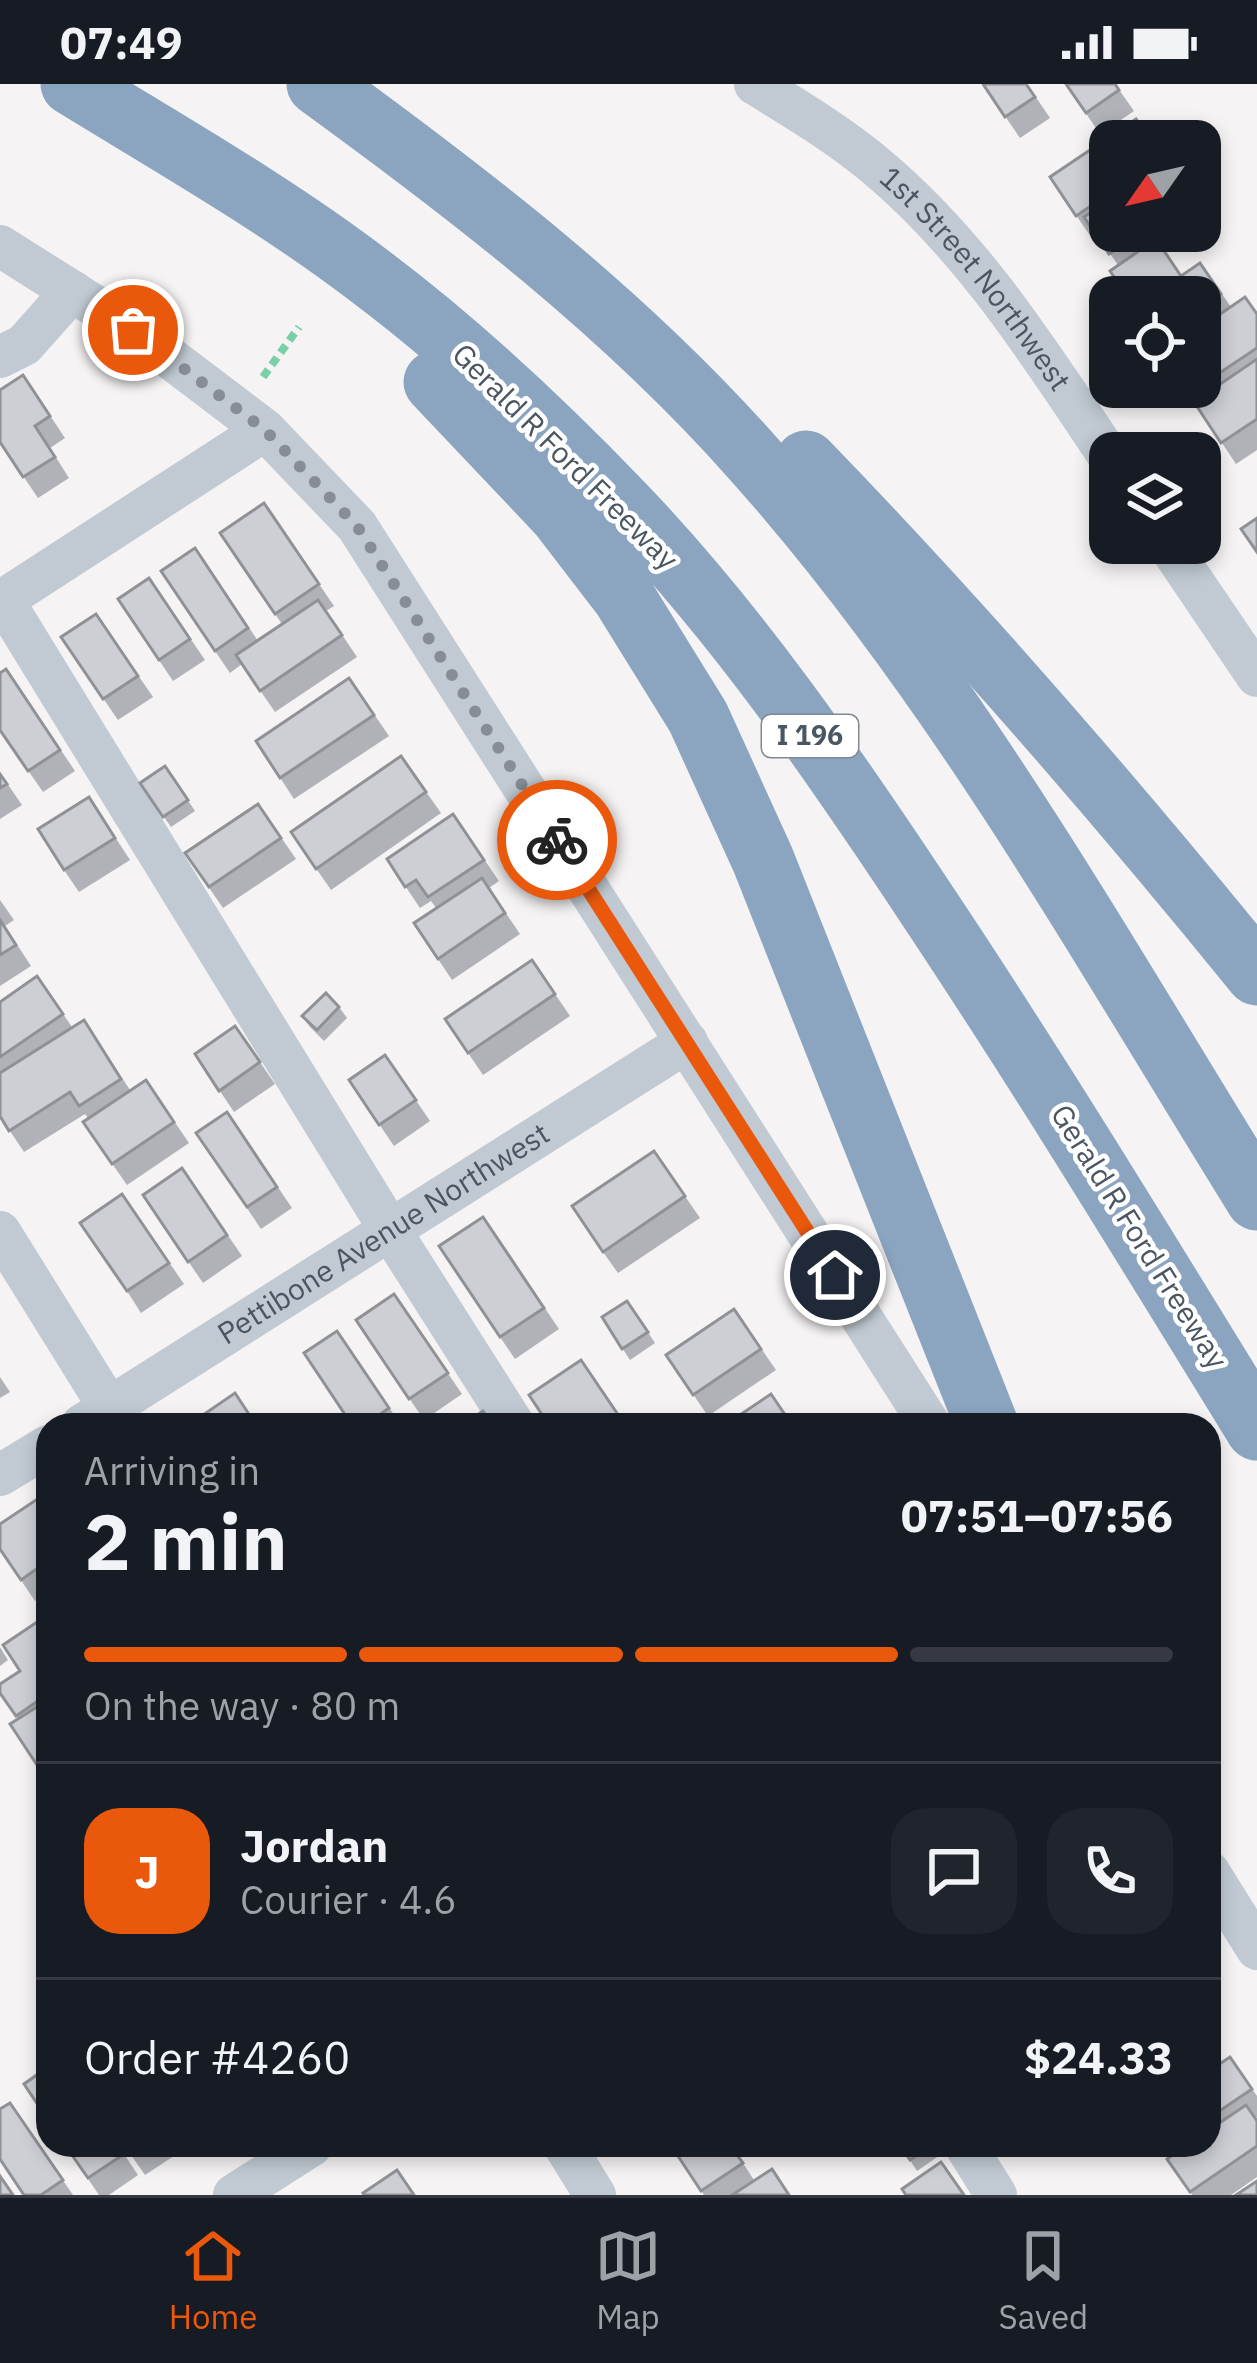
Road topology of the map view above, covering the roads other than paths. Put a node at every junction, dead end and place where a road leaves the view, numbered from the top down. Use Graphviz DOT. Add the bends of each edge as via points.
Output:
graph roads {
  1 [pos="72,84"];
  2 [pos="318,84"];
  3 [pos="383,84"];
  4 [pos="755,84"];
  5 [pos="216,171"];
  6 [pos="0,246"];
  7 [pos="73,291"];
  8 [pos="0,357"];
  9 [pos="265,430"];
  10 [pos="1093,432"];
  11 [pos="1181,564"];
  12 [pos="2,601"];
  13 [pos="1257,676"];
  14 [pos="1257,974"];
  15 [pos="686,1042"];
  16 [pos="1257,1198"];
  17 [pos="390,1230"];
  18 [pos="0,1232"];
  19 [pos="101,1413"];
  20 [pos="113,1413"];
  21 [pos="506,1413"];
  22 [pos="922,1413"];
  23 [pos="982,1413"];
  24 [pos="1257,1429"];
  25 [pos="36,1453"];
  26 [pos="0,1475"];
  27 [pos="1221,1891"];
  28 [pos="1257,1949"];
  29 [pos="293,2157"];
  30 [pos="571,2157"];
  31 [pos="972,2157"];
  32 [pos="234,2195"];
  33 [pos="595,2195"];
  34 [pos="996,2195"];
  1 -- 5 [label="highway, Gerald R Ford Freeway / I 196"];
  2 -- 16 [label="highway" via="454,182 613,316 750,454 862,587 968,734"];
  3 -- 14 [label="highway" via="567,224 716,368 1109,792"];
  4 -- 10 [label="street, 1st Street Northwest" via="875,164 926,211 1017,319"];
  5 -- 23 [label="highway" via="491,438 636,616 698,718 763,860"];
  5 -- 24 [label="highway, Gerald R Ford Freeway / I 196" via="374,279 499,385 622,504 721,616 860,803 1010,1030"];
  6 -- 7 [label="street"];
  7 -- 8 [label="street" via="24,345"];
  7 -- 9 [label="street"];
  9 -- 12 [label="street"];
  9 -- 15 [label="street" via="357,526"];
  11 -- 13 [label="street"];
  12 -- 17 [label="street"];
  15 -- 17 [label="street, Pettibone Avenue Northwest"];
  15 -- 22 [label="street"];
  17 -- 20 [label="street, Pettibone Avenue Northwest"];
  17 -- 21 [label="street"];
  18 -- 19 [label="street"];
  25 -- 26 [label="street"];
  27 -- 28 [label="street"];
  29 -- 32 [label="street"];
  30 -- 33 [label="street"];
  31 -- 34 [label="street"];
}
